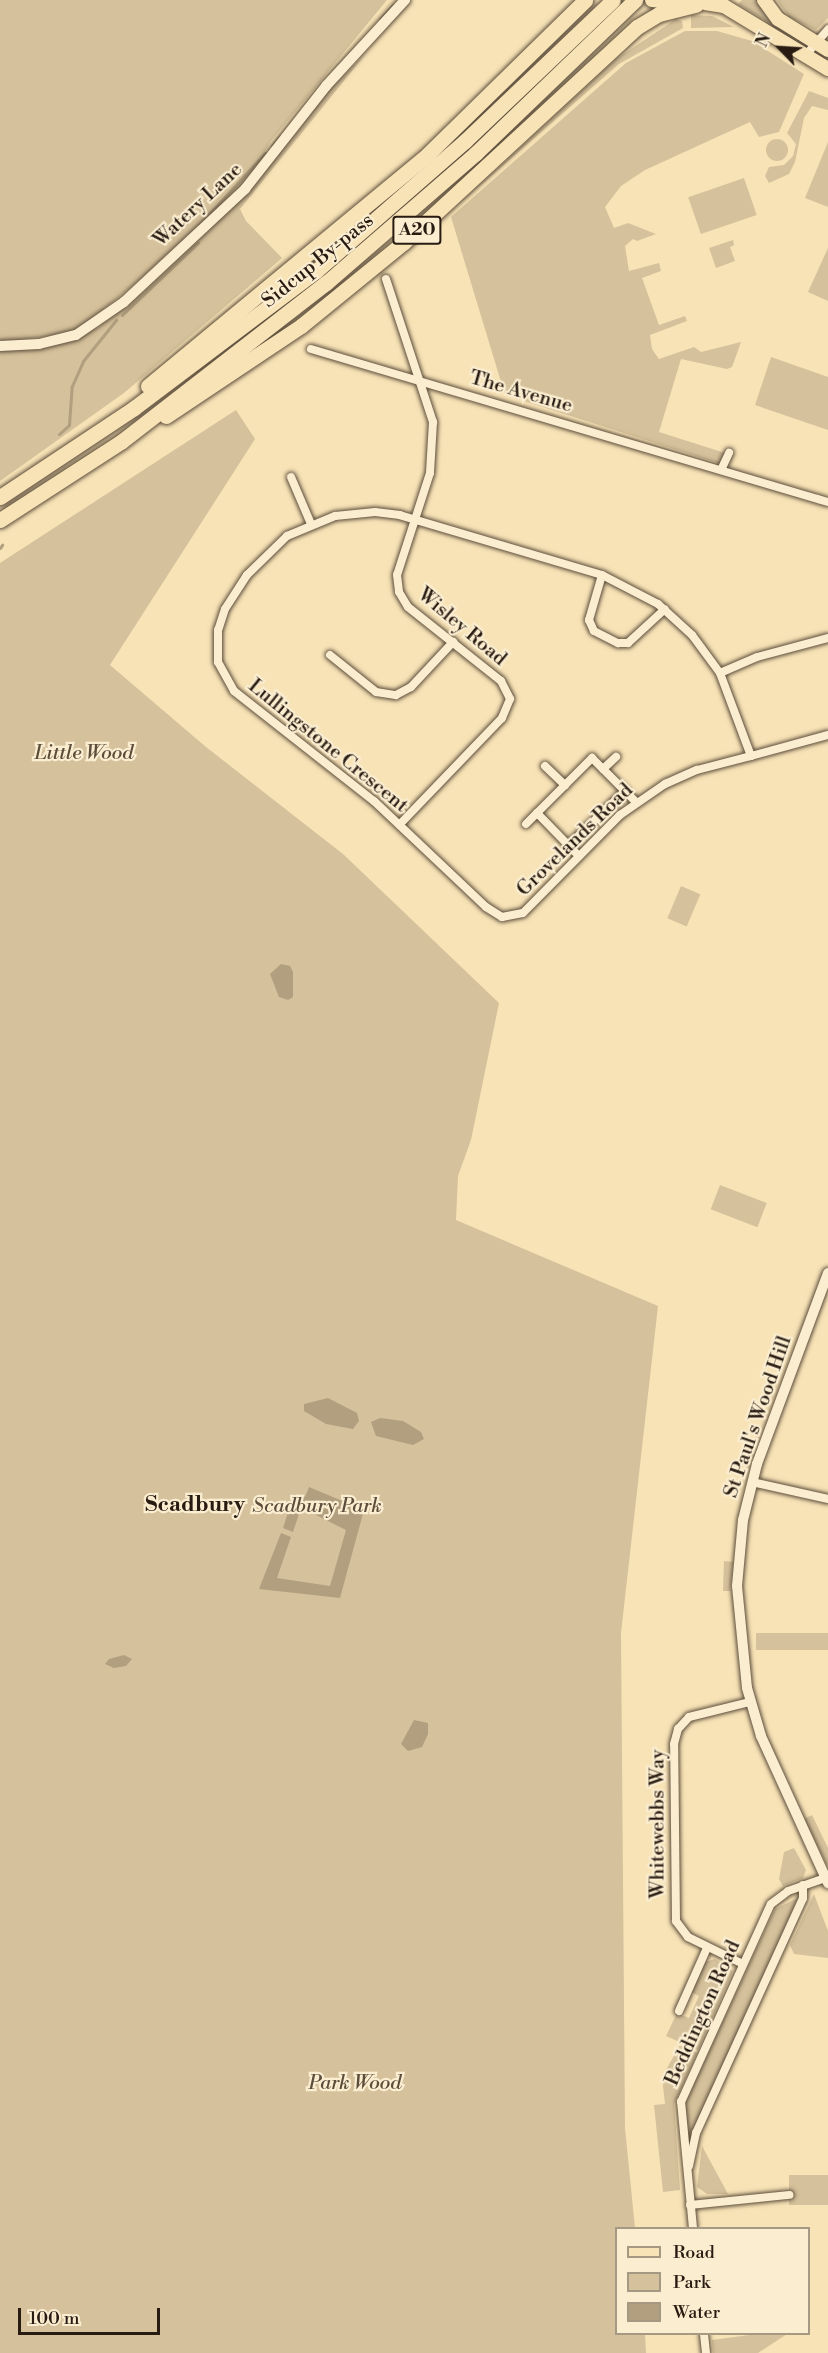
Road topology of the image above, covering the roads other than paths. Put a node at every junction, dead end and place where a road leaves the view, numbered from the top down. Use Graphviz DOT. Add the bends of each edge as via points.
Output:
graph roads {
  1 [pos="405,0"];
  2 [pos="585,0"];
  3 [pos="613,0"];
  4 [pos="635,0"];
  5 [pos="652,0"];
  6 [pos="719,0"];
  7 [pos="764,0"];
  8 [pos="701,4"];
  9 [pos="598,26"];
  10 [pos="828,29"];
  11 [pos="822,46"];
  12 [pos="804,57"];
  13 [pos="828,69"];
  14 [pos="386,279"];
  15 [pos="0,346"];
  16 [pos="311,349"];
  17 [pos="422,380"];
  18 [pos="87,440"];
  19 [pos="122,441"];
  20 [pos="729,453"];
  21 [pos="722,468"];
  22 [pos="291,477"];
  23 [pos="0,497"];
  24 [pos="828,502"];
  25 [pos="415,519"];
  26 [pos="0,520"];
  27 [pos="311,524"];
  28 [pos="602,575"];
  29 [pos="665,609"];
  30 [pos="828,638"];
  31 [pos="453,642"];
  32 [pos="330,655"];
  33 [pos="720,673"];
  34 [pos="828,735"];
  35 [pos="752,756"];
  36 [pos="616,757"];
  37 [pos="545,766"];
  38 [pos="603,768"];
  39 [pos="565,785"];
  40 [pos="625,791"];
  41 [pos="636,802"];
  42 [pos="537,813"];
  43 [pos="400,824"];
  44 [pos="526,824"];
  45 [pos="569,845"];
  46 [pos="579,856"];
  47 [pos="518,916"];
  48 [pos="828,1273"];
  49 [pos="752,1482"];
  50 [pos="828,1499"];
  51 [pos="750,1702"];
  52 [pos="827,1879"];
  53 [pos="802,1885"];
  54 [pos="707,1948"];
  55 [pos="743,1964"];
  56 [pos="679,2011"];
  57 [pos="687,2176"];
  58 [pos="789,2195"];
  59 [pos="690,2205"];
  60 [pos="693,2227"];
  61 [pos="704,2335"];
  62 [pos="706,2353"];
  1 -- 15 [label="street, Watery Lane" via="326,86 245,189 124,302 76,336 39,344"];
  2 -- 18 [label="highway, A20" via="428,154"];
  3 -- 9 [label="highway, Sidcup By-pass / A20"];
  4 -- 9 [label="highway, Sidcup By-pass / A20"];
  5 -- 8 [label="main road"];
  6 -- 8 [label="main road"];
  7 -- 11 [label="main road" via="778,19"];
  8 -- 12 [label="main road" via="724,6"];
  8 -- 19 [label="highway, A20" via="654,16 637,27 404,242 301,326 193,399"];
  9 -- 18 [label="highway, Sidcup By-pass / A20" via="391,208 253,320"];
  9 -- 19 [label="highway, Sidcup By-pass / A20" via="401,220"];
  10 -- 11 [label="street"];
  11 -- 12 [label="street"];
  12 -- 13 [label="main road"];
  14 -- 17 [label="street, Wisley Road"];
  16 -- 17 [label="street, The Avenue"];
  17 -- 21 [label="street, The Avenue"];
  17 -- 25 [label="street, Wisley Road" via="433,422 430,473"];
  18 -- 23 [label="highway, Sidcup By-pass / A20"];
  19 -- 26 [label="highway, Sidcup By-pass / A20"];
  20 -- 21 [label="street"];
  21 -- 24 [label="street, The Avenue"];
  22 -- 27 [label="street"];
  25 -- 27 [label="street, Lullingstone Crescent" via="363,512"];
  25 -- 28 [label="street, Lullingstone Crescent"];
  25 -- 31 [label="street, Wisley Road" via="398,575 399,592 408,607"];
  27 -- 43 [label="street, Lullingstone Crescent" via="276,544 240,585 221,619 216,643 218,662 228,683 242,698"];
  28 -- 29 [label="street, Lullingstone Crescent"];
  28 -- 29 [label="street" via="589,620 594,631 627,644"];
  29 -- 33 [label="street, Lullingstone Crescent" via="692,634"];
  30 -- 33 [label="street" via="757,657"];
  31 -- 32 [label="street" via="411,687 396,695 376,692"];
  31 -- 43 [label="street, Wisley Road" via="501,681 510,699 508,709"];
  33 -- 35 [label="street, Lullingstone Crescent"];
  34 -- 35 [label="street, Grovelands Road"];
  35 -- 41 [label="street, Grovelands Road" via="688,774"];
  36 -- 38 [label="street"];
  37 -- 39 [label="street"];
  38 -- 39 [label="street" via="592,758"];
  38 -- 40 [label="street"];
  39 -- 42 [label="street"];
  40 -- 41 [label="street"];
  40 -- 45 [label="street, Grovelands Road"];
  41 -- 46 [label="street, Grovelands Road"];
  42 -- 44 [label="street"];
  42 -- 45 [label="street"];
  43 -- 47 [label="street, Lullingstone Crescent" via="493,913"];
  45 -- 46 [label="street"];
  46 -- 47 [label="street, Grovelands Road"];
  48 -- 49 [label="street, St Paul's Wood Hill"];
  49 -- 50 [label="street"];
  49 -- 51 [label="street, St Paul's Wood Hill" via="743,1521 737,1586"];
  51 -- 52 [label="street, St Paul's Wood Hill" via="774,1772"];
  51 -- 54 [label="street, Whitewebbs Way" via="689,1717 678,1729 674,1744 675,1915 684,1934"];
  52 -- 53 [label="street, Beddington Road"];
  53 -- 55 [label="street, Beddington Road" via="771,1904"];
  53 -- 57 [label="street, Beddington Road" via="803,1898 696,2133"];
  54 -- 55 [label="street, Whitewebbs Way"];
  54 -- 56 [label="street"];
  55 -- 57 [label="street, Beddington Road" via="681,2102"];
  57 -- 59 [label="street, Beddington Road"];
  58 -- 59 [label="street"];
  59 -- 60 [label="street, Beddington Road"];
  61 -- 62 [label="street"];
}
